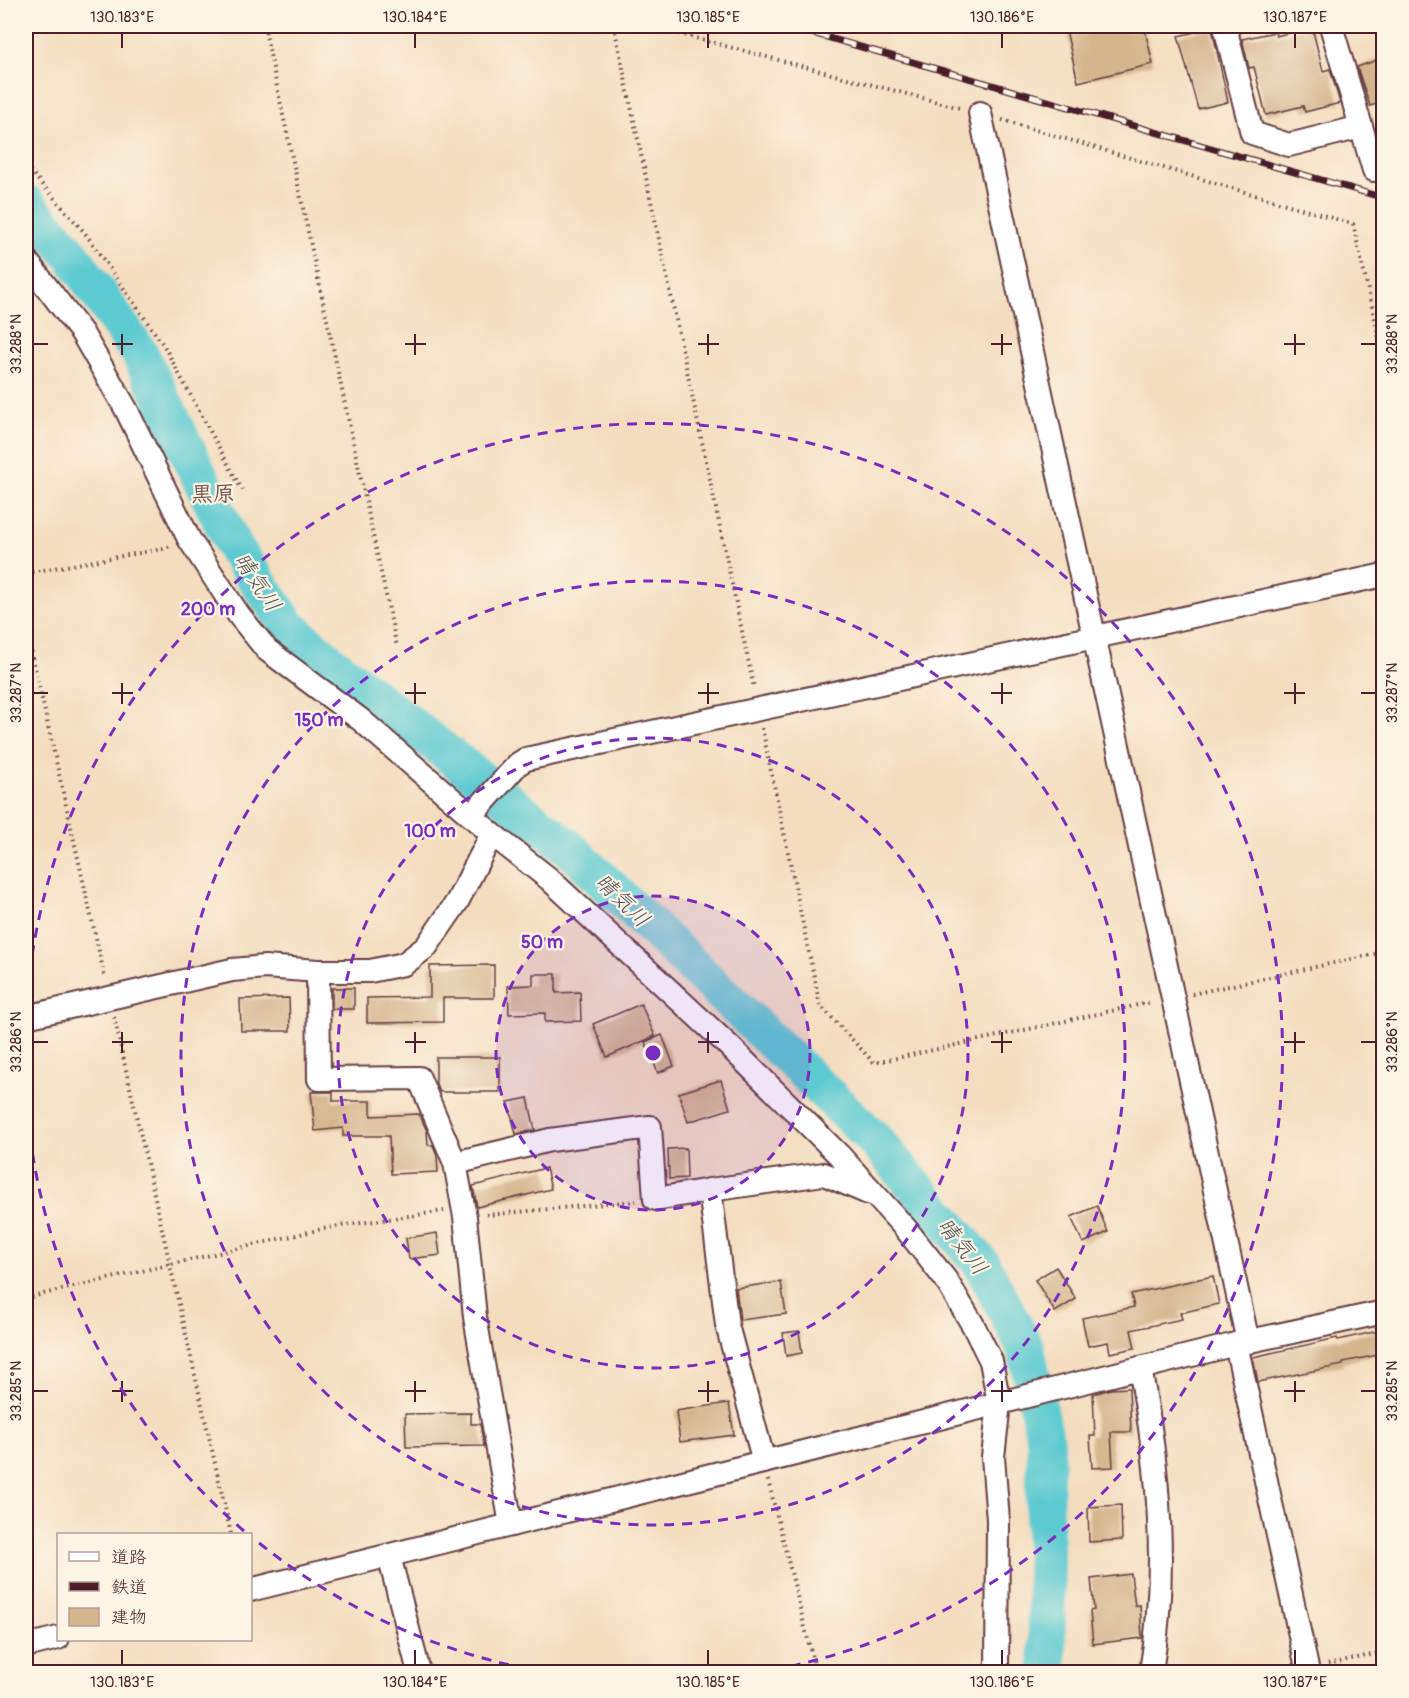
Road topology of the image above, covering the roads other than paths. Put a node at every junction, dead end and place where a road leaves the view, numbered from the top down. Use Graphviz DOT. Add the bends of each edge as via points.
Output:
graph roads {
  1 [pos="1228,26"];
  2 [pos="1330,26"];
  3 [pos="980,113"];
  4 [pos="1361,127"];
  5 [pos="1374,170"];
  6 [pos="26,260"];
  7 [pos="1383,574"];
  8 [pos="1094,637"];
  9 [pos="476,811"];
  10 [pos="492,834"];
  11 [pos="318,971"];
  12 [pos="26,1017"];
  13 [pos="455,1163"];
  14 [pos="710,1190"];
  15 [pos="875,1196"];
  16 [pos="1383,1312"];
  17 [pos="1242,1343"];
  18 [pos="1140,1368"];
  19 [pos="999,1403"];
  20 [pos="764,1462"];
  21 [pos="511,1525"];
  22 [pos="389,1556"];
  23 [pos="252,1590"];
  24 [pos="57,1638"];
  25 [pos="26,1646"];
  26 [pos="1301,1671"];
  27 [pos="419,1672"];
  28 [pos="997,1672"];
  29 [pos="1151,1672"];
  1 -- 4 [label="street" via="1252,133 1289,145"];
  2 -- 4 [label="street"];
  3 -- 8 [label="street"];
  4 -- 5 [label="street"];
  6 -- 9 [label="street" via="82,333 126,409 189,539 238,614 267,650"];
  7 -- 8 [label="street"];
  8 -- 9 [label="street" via="526,759"];
  8 -- 17 [label="street" via="1173,998"];
  9 -- 10 [label="street"];
  10 -- 11 [label="street" via="457,902 426,947 404,964 370,971"];
  10 -- 15 [label="street" via="548,878 728,1045"];
  11 -- 12 [label="street" via="265,967 232,970"];
  11 -- 13 [label="street" via="319,1079 419,1078"];
  13 -- 14 [label="street" via="550,1140 650,1127 655,1199"];
  13 -- 21 [label="street" via="475,1317"];
  14 -- 15 [label="street" via="824,1174"];
  14 -- 20 [label="street" via="728,1325"];
  15 -- 19 [label="street" via="946,1280 973,1325 991,1361"];
  16 -- 17 [label="street"];
  17 -- 18 [label="street"];
  17 -- 26 [label="street"];
  18 -- 19 [label="street"];
  18 -- 29 [label="street" via="1152,1428 1159,1507 1160,1591"];
  19 -- 20 [label="street"];
  19 -- 28 [label="street" via="993,1457 998,1520"];
  20 -- 21 [label="street"];
  21 -- 22 [label="street"];
  22 -- 23 [label="street"];
  22 -- 27 [label="street"];
  24 -- 25 [label="street"];
}
